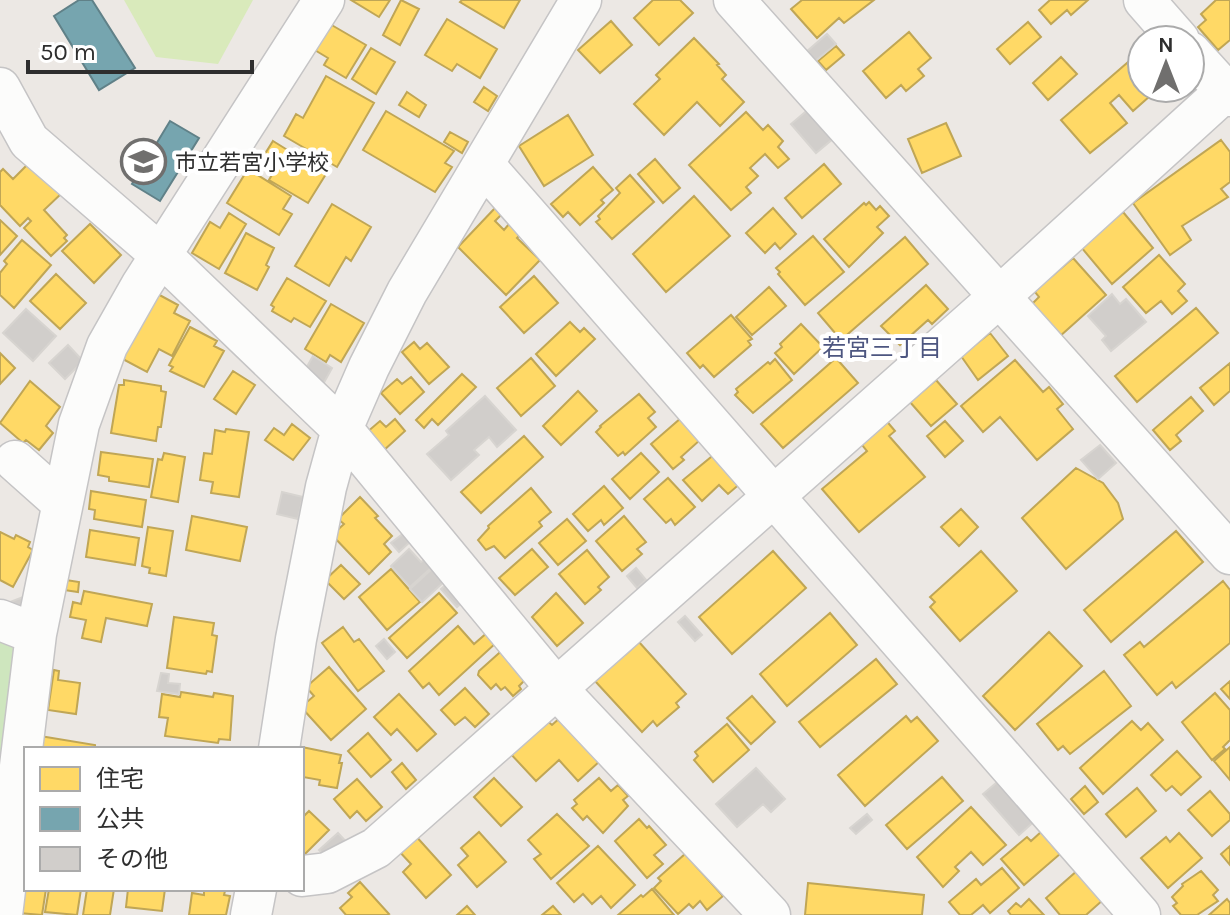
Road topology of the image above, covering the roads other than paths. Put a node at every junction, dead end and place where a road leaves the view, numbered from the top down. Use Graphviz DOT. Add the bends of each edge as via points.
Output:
graph roads {
  1 [pos="324,0"];
  2 [pos="581,0"];
  3 [pos="734,0"];
  4 [pos="1144,0"];
  5 [pos="1165,24"];
  6 [pos="1206,68"];
  7 [pos="0,88"];
  8 [pos="1228,91"];
  9 [pos="14,147"];
  10 [pos="484,165"];
  11 [pos="161,255"];
  12 [pos="1000,296"];
  13 [pos="342,429"];
  14 [pos="15,461"];
  15 [pos="774,496"];
  16 [pos="61,502"];
  17 [pos="1230,554"];
  18 [pos="18,627"];
  19 [pos="556,688"];
  20 [pos="279,747"];
  21 [pos="19,833"];
  22 [pos="304,876"];
  23 [pos="256,891"];
  24 [pos="756,910"];
  25 [pos="2,915"];
  26 [pos="251,915"];
  27 [pos="1140,915"];
  1 -- 11 [label="street"];
  2 -- 10 [label="street"];
  3 -- 12 [label="street"];
  4 -- 5 [label="street"];
  6 -- 8 [label="street"];
  7 -- 9 [label="street"];
  8 -- 12 [label="street"];
  9 -- 11 [label="street"];
  10 -- 13 [label="street" via="407,292"];
  10 -- 15 [label="street"];
  11 -- 13 [label="street"];
  11 -- 16 [label="street" via="107,346 79,424"];
  12 -- 15 [label="street"];
  12 -- 17 [label="street"];
  13 -- 19 [label="street"];
  13 -- 20 [label="street" via="296,639"];
  14 -- 16 [label="street"];
  15 -- 19 [label="street"];
  15 -- 27 [label="street"];
  16 -- 18 [label="street"];
  18 -- 21 [label="street"];
  19 -- 22 [label="street" via="376,848 327,873"];
  19 -- 24 [label="street"];
  21 -- 25 [label="street"];
  23 -- 26 [label="street"];
}
